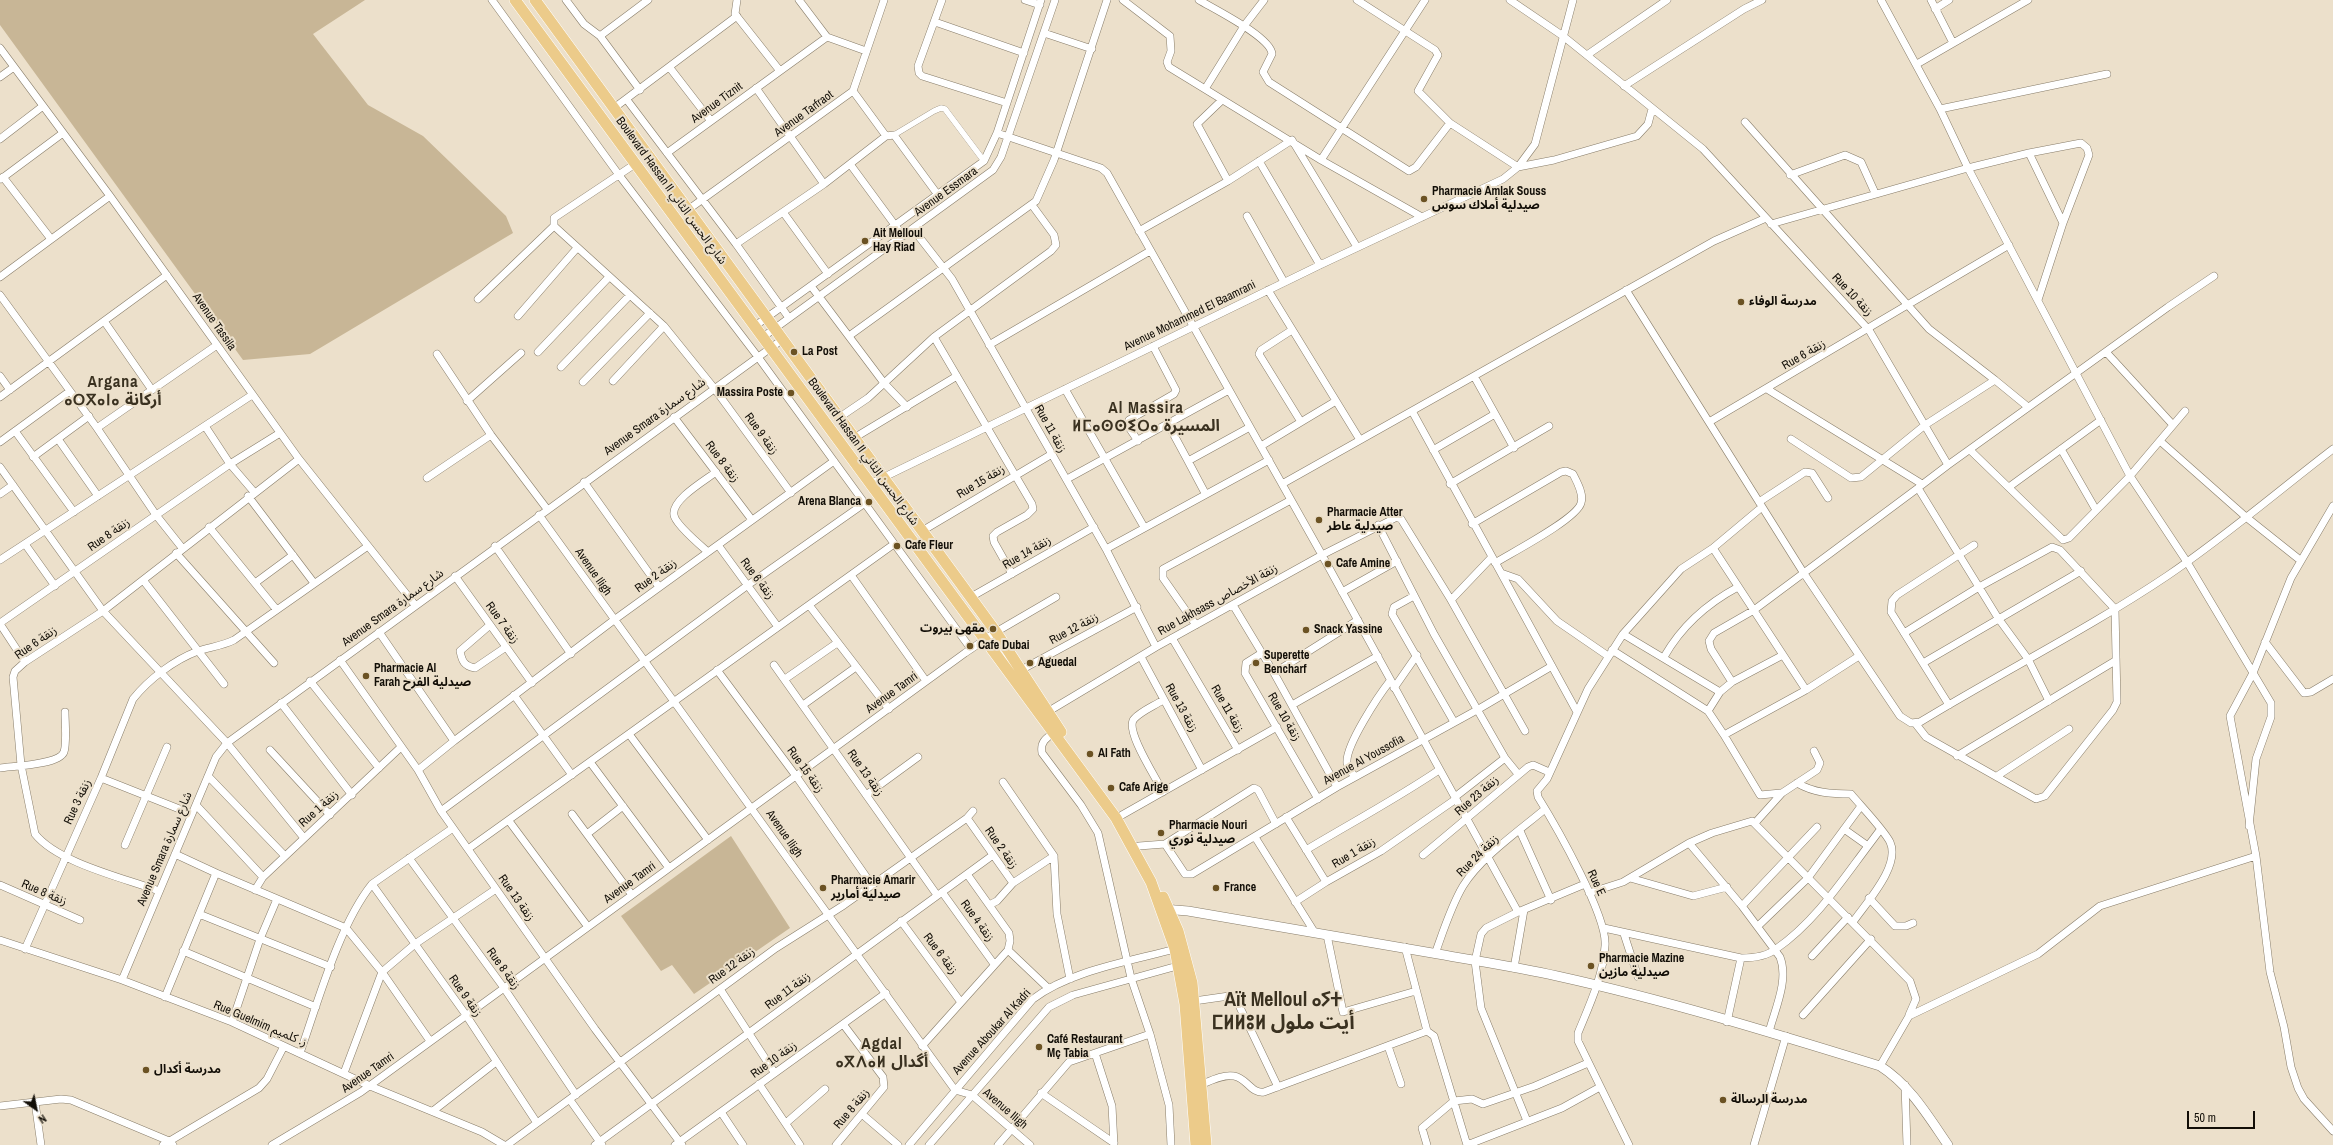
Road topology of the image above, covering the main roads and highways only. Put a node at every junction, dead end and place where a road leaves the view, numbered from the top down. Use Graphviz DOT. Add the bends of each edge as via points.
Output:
graph roads {
  1 [pos="515,0"];
  2 [pos="535,0"];
  3 [pos="893,492"];
  4 [pos="882,500"];
  5 [pos="1165,909"];
  6 [pos="1182,964"];
  7 [pos="1196,1145"];
  8 [pos="1206,1145"];
  1 -- 4 [label="main road, Boulevard Hassan II شارع الحسن الثاني"];
  2 -- 3 [label="main road, Boulevard Hassan II شارع الحسن الثاني"];
  3 -- 4 [label="main road"];
  3 -- 5 [label="main road, Boulevard Hassan II شارع الحسن الثاني" via="996,632 1066,741 1122,815 1139,846"];
  4 -- 5 [label="main road, Boulevard Hassan II شارع الحسن الثاني" via="1116,818"];
  5 -- 6 [label="main road, Boulevard Hassan II شارع الحسن الثاني"];
  6 -- 7 [label="main road, Boulevard Hassan II شارع الحسن الثاني"];
  6 -- 8 [label="main road, Boulevard Hassan II شارع الحسن الثاني" via="1194,1001"];
}
